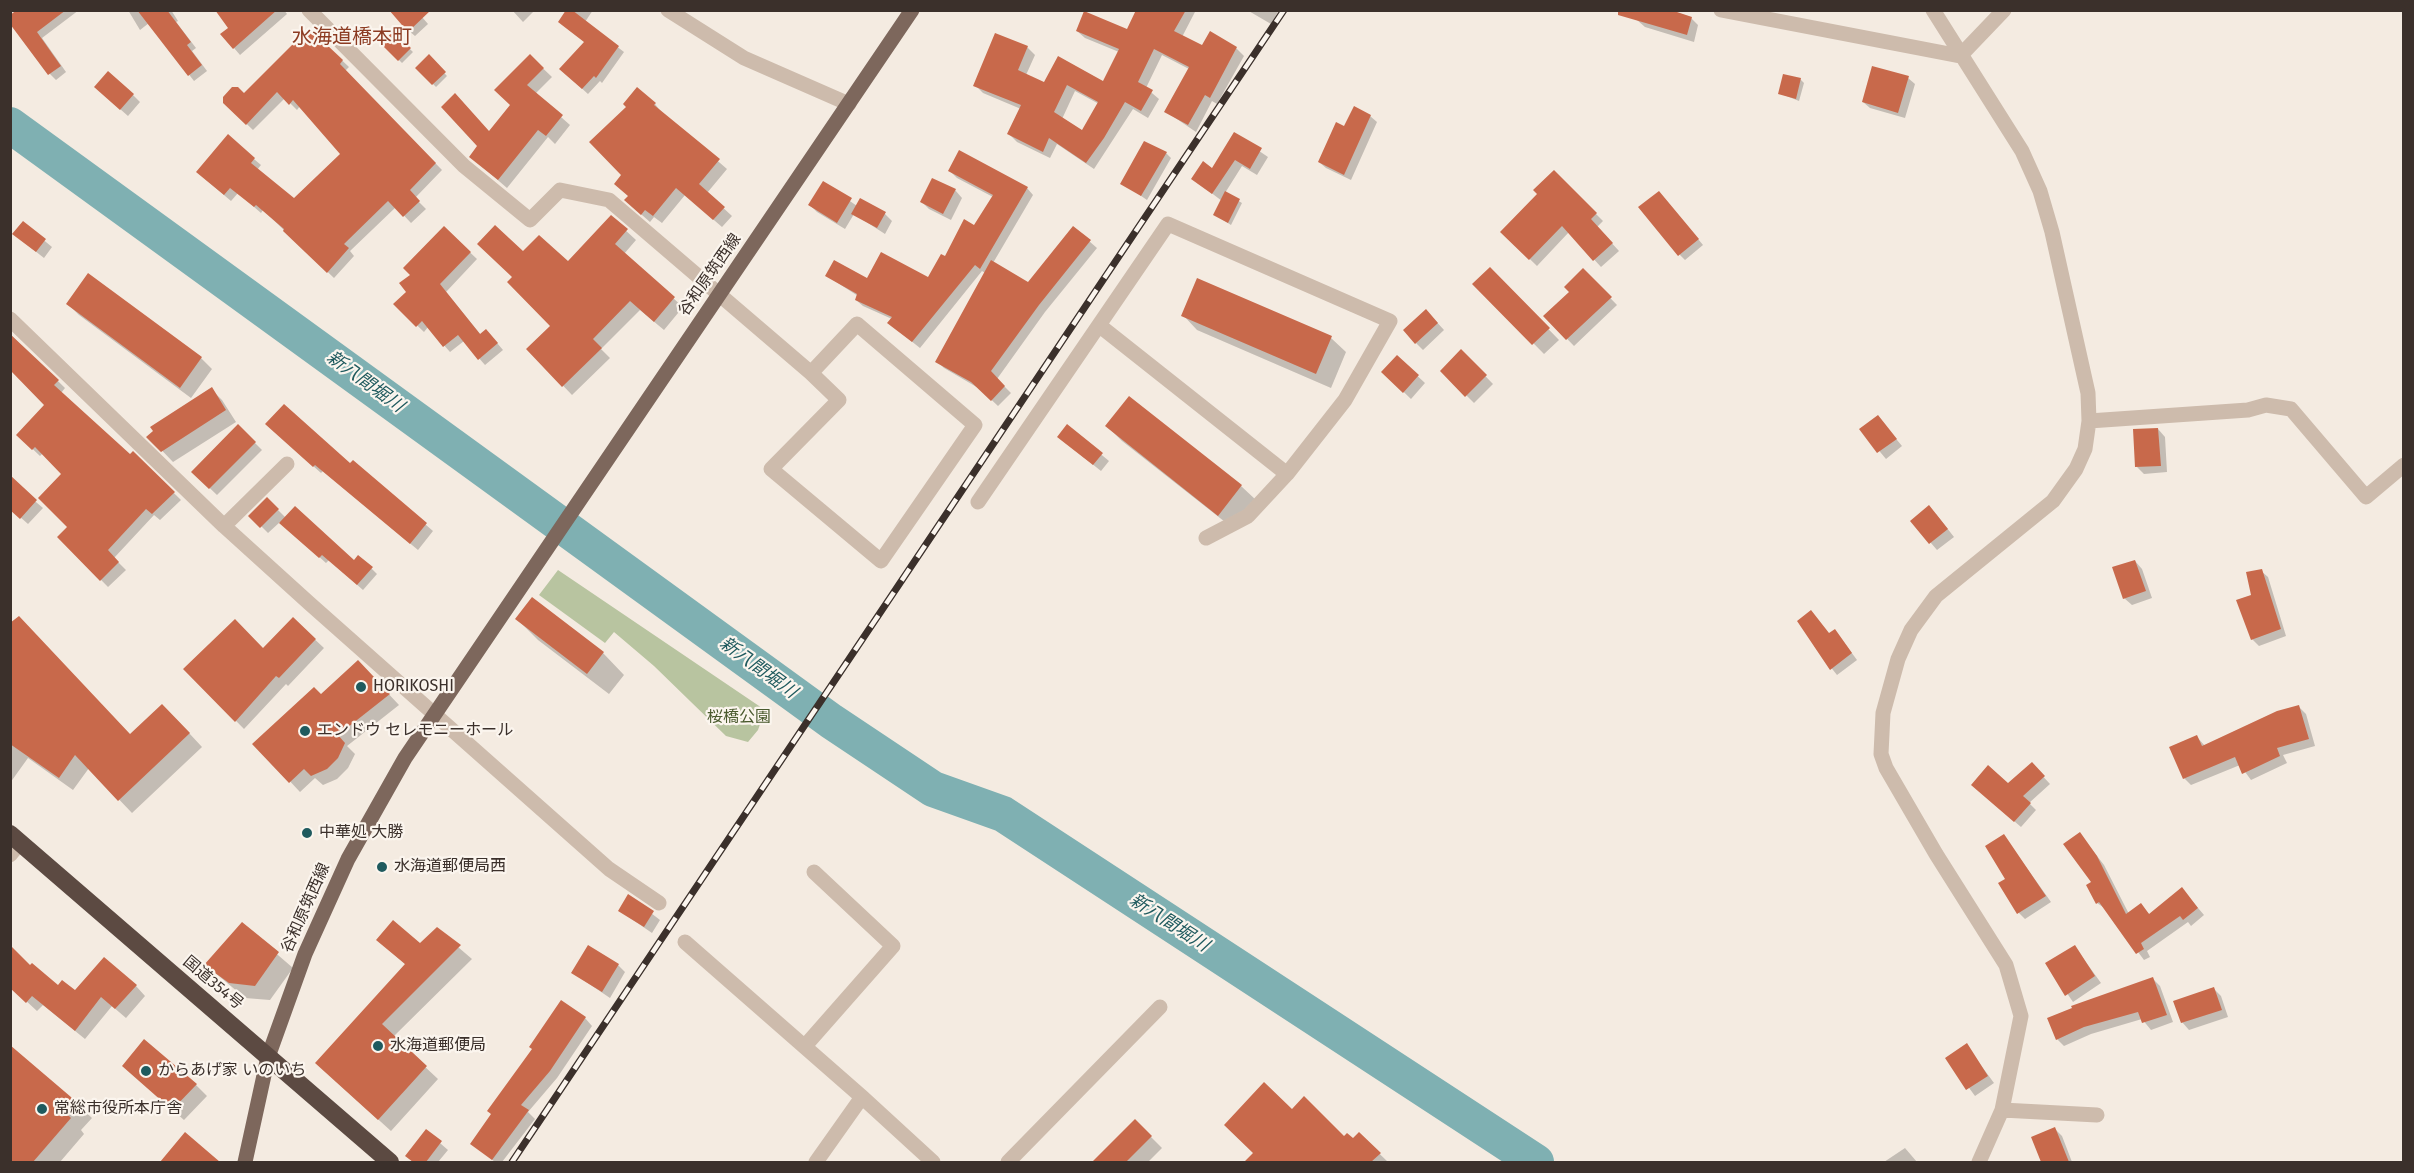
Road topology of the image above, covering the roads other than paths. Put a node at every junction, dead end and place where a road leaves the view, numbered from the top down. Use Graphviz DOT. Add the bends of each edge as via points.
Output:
graph roads {
  1 [pos="309,10"];
  2 [pos="668,10"];
  3 [pos="912,10"];
  4 [pos="1721,10"];
  5 [pos="1933,10"];
  6 [pos="2004,10"];
  7 [pos="1960,56"];
  8 [pos="849,104"];
  9 [pos="719,294"];
  10 [pos="10,319"];
  11 [pos="1100,326"];
  12 [pos="811,373"];
  13 [pos="2089,421"];
  14 [pos="287,464"];
  15 [pos="2403,465"];
  16 [pos="1287,474"];
  17 [pos="978,502"];
  18 [pos="224,526"];
  19 [pos="1206,538"];
  20 [pos="434,712"];
  21 [pos="14,844"];
  22 [pos="814,872"];
  23 [pos="659,903"];
  24 [pos="685,942"];
  25 [pos="1160,1008"];
  26 [pos="805,1046"];
  27 [pos="268,1057"];
  28 [pos="862,1096"];
  29 [pos="2002,1110"];
  30 [pos="2097,1114"];
  31 [pos="245,1162"];
  32 [pos="390,1162"];
  33 [pos="816,1162"];
  34 [pos="933,1162"];
  35 [pos="1008,1162"];
  36 [pos="1979,1162"];
  1 -- 9 [label="street" via="464,166 530,220 560,190 609,200"];
  2 -- 8 [label="street" via="744,58"];
  3 -- 8 [label="main road, 谷和原筑西線"];
  4 -- 7 [label="street"];
  5 -- 7 [label="street"];
  6 -- 7 [label="street"];
  7 -- 13 [label="street" via="2022,151 2040,190 2088,393"];
  8 -- 9 [label="main road, 谷和原筑西線"];
  9 -- 12 [label="street"];
  9 -- 20 [label="main road, 谷和原筑西線"];
  10 -- 18 [label="street"];
  11 -- 16 [label="street"];
  11 -- 16 [label="street" via="1168,224 1390,321 1345,400"];
  11 -- 17 [label="street"];
  12 -- 12 [label="street" via="857,324 975,425 880,561 771,469 839,400"];
  13 -- 15 [label="street" via="2248,410 2266,405 2291,409 2366,497"];
  13 -- 29 [label="street" via="2080,459 2053,501 1936,596 1911,630 1898,659 1883,713 1881,754 1886,768 2006,964 2021,1016"];
  14 -- 18 [label="street"];
  16 -- 19 [label="street" via="1248,516"];
  18 -- 20 [label="street"];
  20 -- 23 [label="street" via="609,869"];
  20 -- 27 [label="main road, 谷和原筑西線" via="348,859 305,954"];
  21 -- 27 [label="highway, 国道354号"];
  22 -- 26 [label="street" via="893,946"];
  24 -- 26 [label="street"];
  25 -- 35 [label="street"];
  26 -- 28 [label="street"];
  27 -- 31 [label="main road, 谷和原筑西線"];
  27 -- 32 [label="highway, 国道354号"];
  28 -- 33 [label="street"];
  28 -- 34 [label="street"];
  29 -- 30 [label="street"];
  29 -- 36 [label="street"];
}
